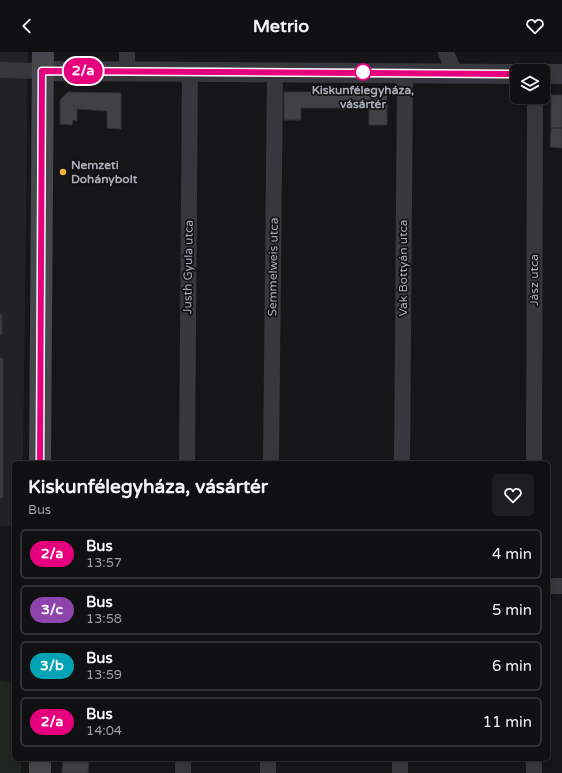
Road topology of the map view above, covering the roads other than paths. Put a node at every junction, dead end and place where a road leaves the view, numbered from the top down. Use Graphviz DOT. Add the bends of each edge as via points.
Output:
graph roads {
  1 [pos="446,52"];
  2 [pos="42,61"];
  3 [pos="127,61"];
  4 [pos="0,70"];
  5 [pos="190,71"];
  6 [pos="275,72"];
  7 [pos="405,72"];
  8 [pos="454,72"];
  9 [pos="510,74"];
  10 [pos="550,74"];
  11 [pos="562,74"];
  12 [pos="535,104"];
  13 [pos="40,461"];
  14 [pos="187,461"];
  15 [pos="271,461"];
  16 [pos="402,461"];
  17 [pos="534,461"];
  18 [pos="550,586"];
  19 [pos="562,586"];
  20 [pos="40,761"];
  21 [pos="183,761"];
  22 [pos="268,761"];
  23 [pos="400,761"];
  24 [pos="534,761"];
  25 [pos="40,773"];
  26 [pos="183,773"];
  27 [pos="268,773"];
  28 [pos="400,773"];
  29 [pos="534,773"];
  1 -- 8 [label="street"];
  2 -- 3 [label="street"];
  2 -- 4 [label="street"];
  2 -- 13 [label="main road"];
  3 -- 5 [label="street"];
  5 -- 6 [label="street"];
  5 -- 14 [label="street, Justh Gyula utca"];
  6 -- 7 [label="street"];
  6 -- 15 [label="street, Semmelweis utca"];
  7 -- 8 [label="street"];
  7 -- 16 [label="street, Vak Bottyán utca"];
  8 -- 9 [label="street"];
  10 -- 11 [label="street"];
  12 -- 17 [label="street, Jász utca"];
  18 -- 19 [label="street"];
  20 -- 25 [label="main road"];
  21 -- 26 [label="street"];
  22 -- 27 [label="street"];
  23 -- 28 [label="street"];
  24 -- 29 [label="street"];
}
